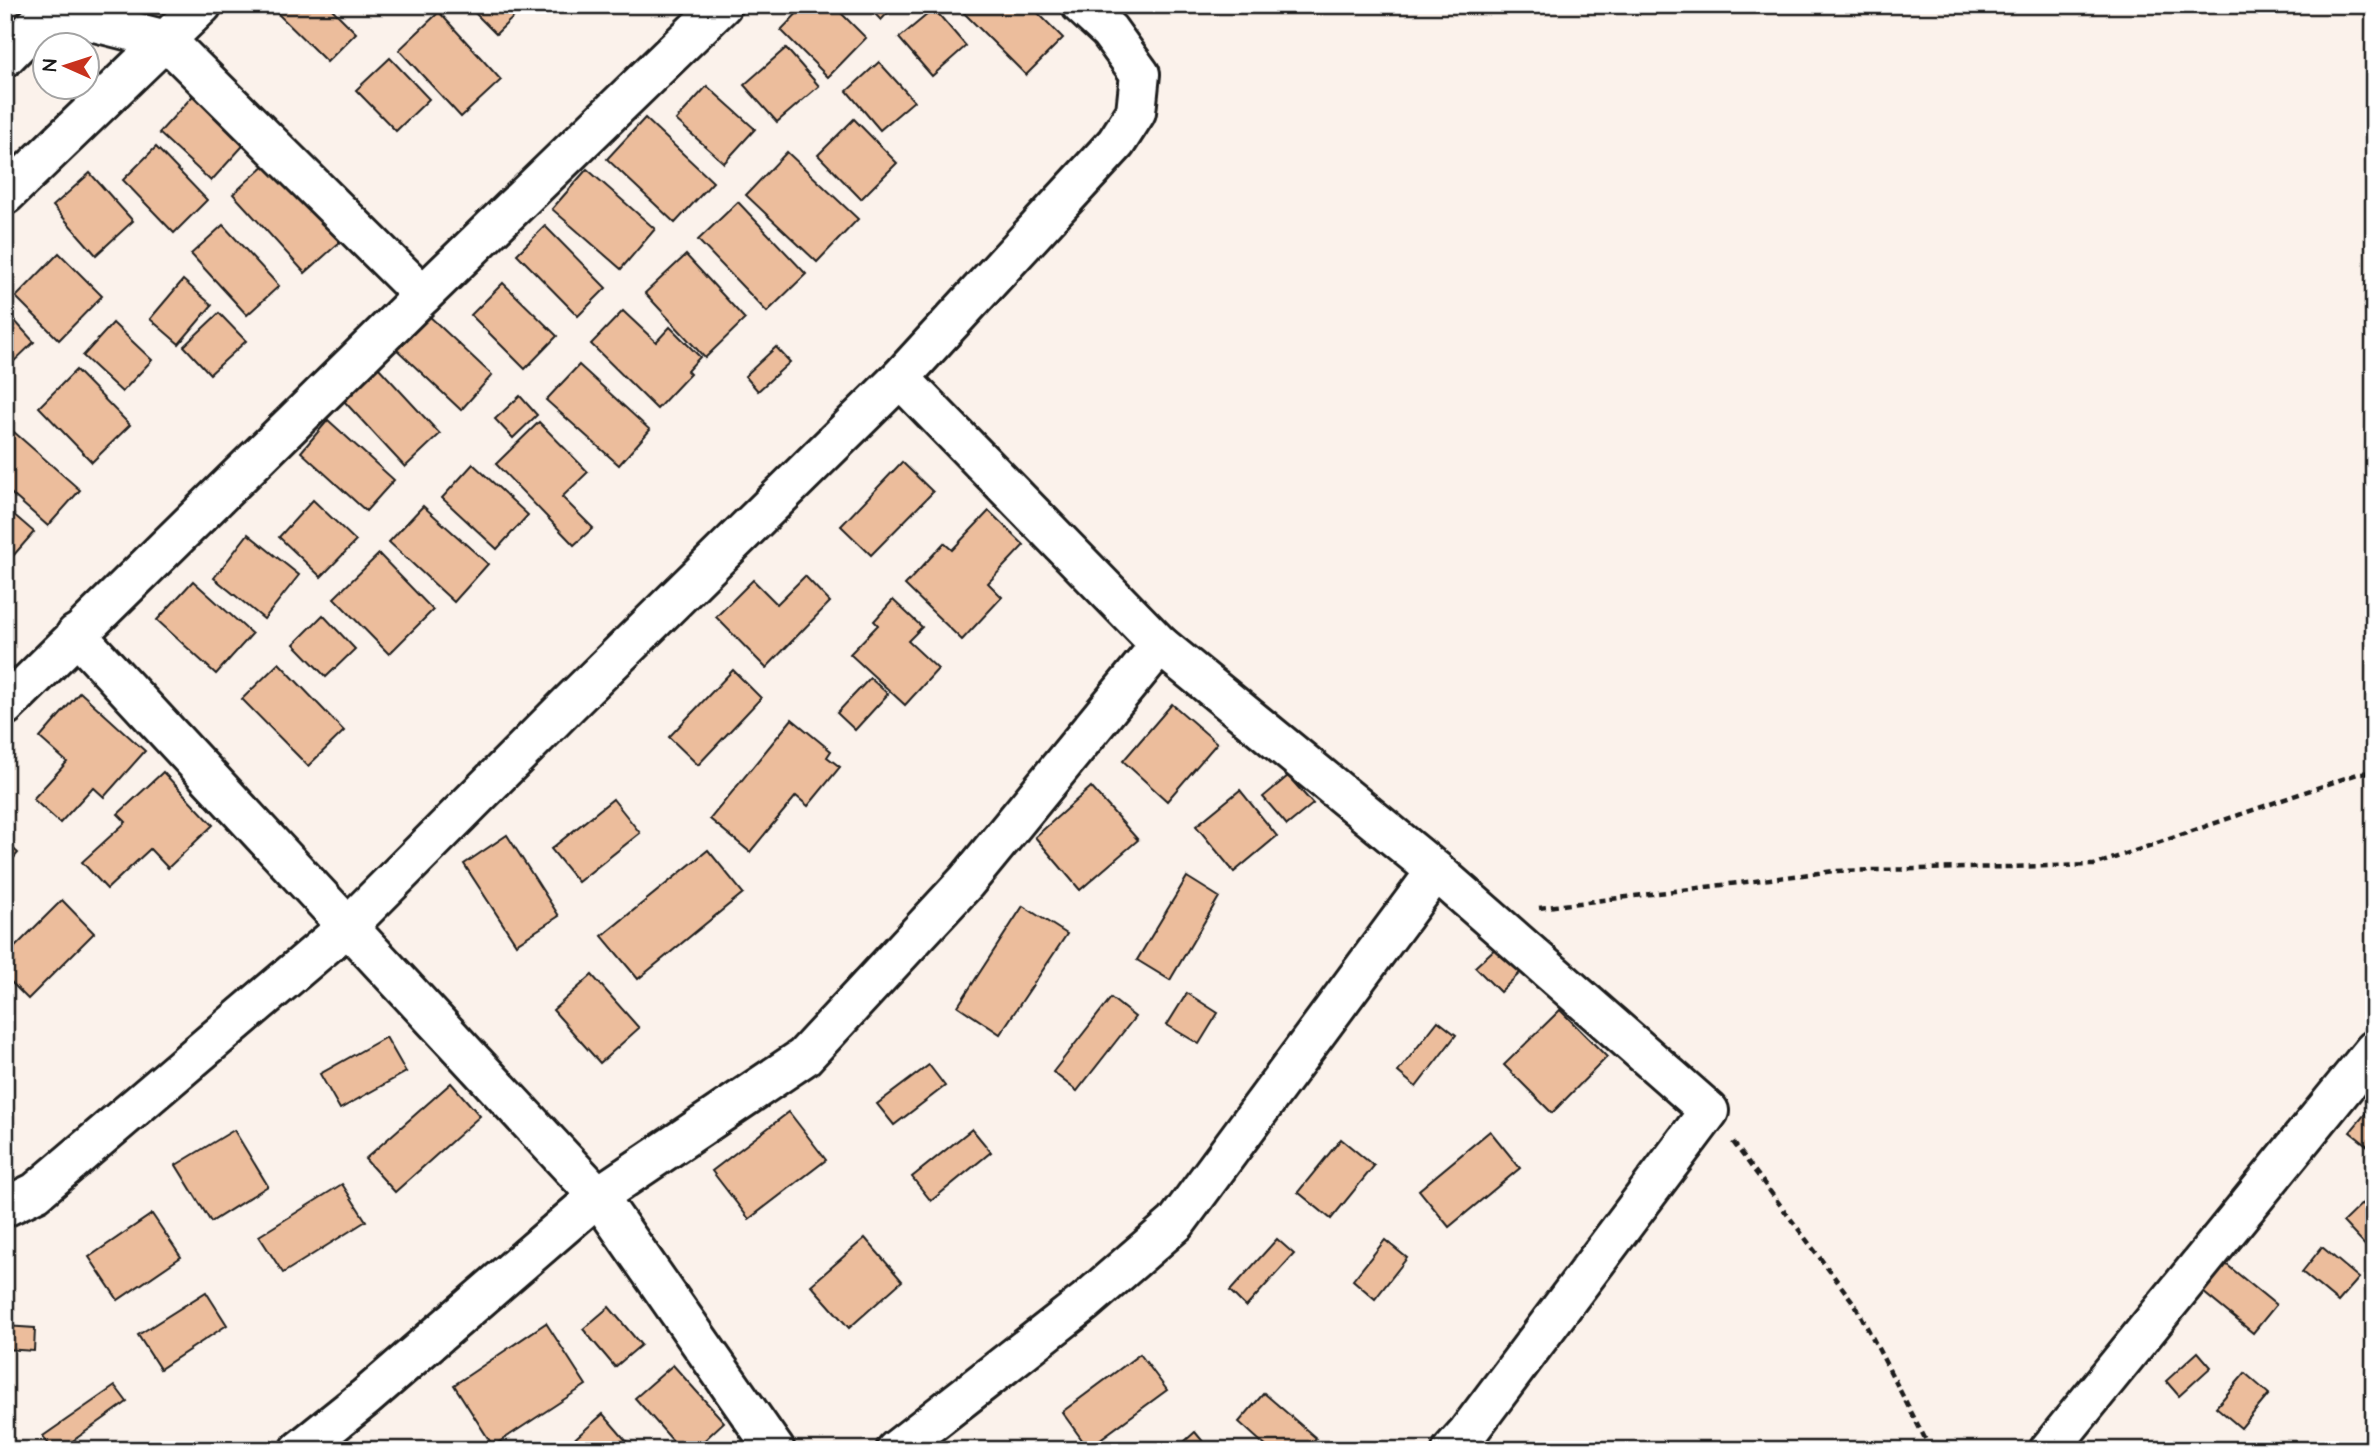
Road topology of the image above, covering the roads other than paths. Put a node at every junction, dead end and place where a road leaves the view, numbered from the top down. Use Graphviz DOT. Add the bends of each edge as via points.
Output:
graph roads {
  1 [pos="202,5"];
  2 [pos="722,5"];
  3 [pos="1081,5"];
  4 [pos="51,7"];
  5 [pos="166,40"];
  6 [pos="5,57"];
  7 [pos="5,195"];
  8 [pos="423,295"];
  9 [pos="900,378"];
  10 [pos="76,634"];
  11 [pos="1160,645"];
  12 [pos="5,706"];
  13 [pos="1436,872"];
  14 [pos="348,926"];
  15 [pos="2374,1050"];
  16 [pos="598,1196"];
  17 [pos="5,1207"];
  18 [pos="300,1450"];
  19 [pos="775,1450"];
  20 [pos="896,1450"];
  21 [pos="1452,1450"];
  22 [pos="2049,1450"];
  1 -- 5 [label="street"];
  2 -- 8 [label="street"];
  3 -- 9 [label="street" via="1109,30 1140,74 1136,112 1116,143"];
  4 -- 5 [label="street"];
  4 -- 6 [label="street"];
  5 -- 7 [label="street"];
  5 -- 8 [label="street"];
  8 -- 10 [label="street"];
  9 -- 11 [label="street"];
  9 -- 14 [label="street"];
  10 -- 12 [label="street"];
  10 -- 14 [label="street"];
  11 -- 13 [label="street"];
  11 -- 16 [label="street" via="966,882 804,1057"];
  13 -- 20 [label="street" via="1176,1223 1086,1302"];
  13 -- 21 [label="street" via="1709,1111"];
  14 -- 16 [label="street"];
  14 -- 17 [label="street" via="36,1192"];
  15 -- 22 [label="street"];
  16 -- 18 [label="street"];
  16 -- 19 [label="street"];
}
